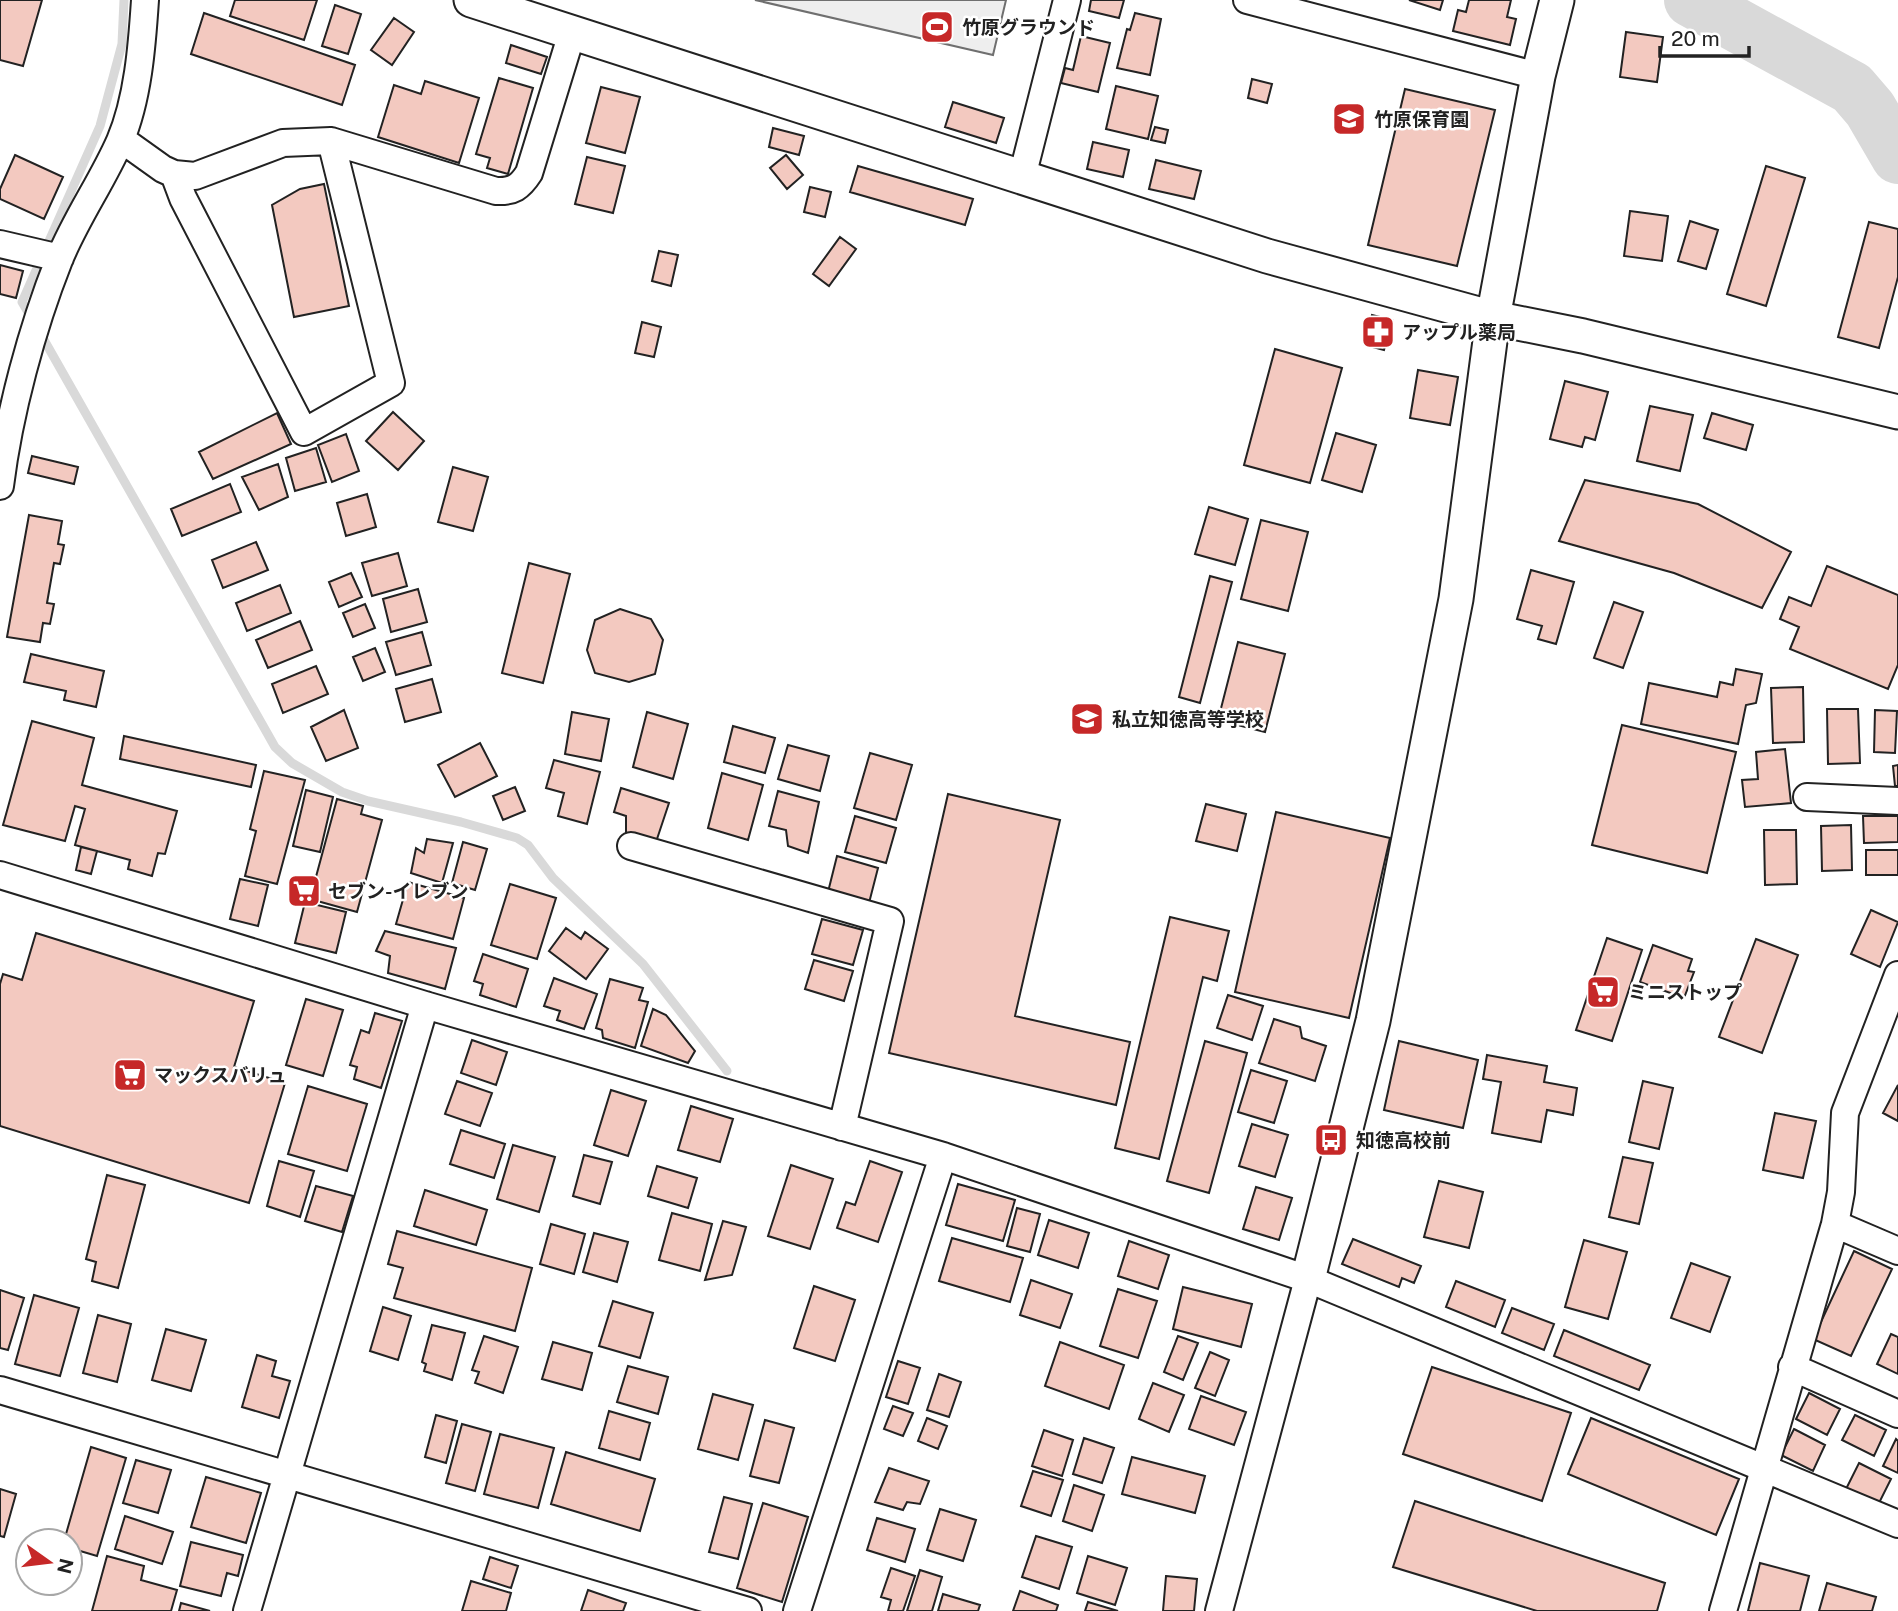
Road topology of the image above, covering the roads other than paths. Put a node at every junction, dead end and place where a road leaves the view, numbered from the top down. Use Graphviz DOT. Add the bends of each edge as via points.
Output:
graph roads {
  1 [pos="145,0"];
  2 [pos="471,0"];
  3 [pos="1067,0"];
  4 [pos="1247,0"];
  5 [pos="1557,0"];
  6 [pos="572,33"];
  7 [pos="1538,76"];
  8 [pos="121,139"];
  9 [pos="331,141"];
  10 [pos="174,174"];
  11 [pos="1022,177"];
  12 [pos="0,244"];
  13 [pos="60,258"];
  14 [pos="1493,318"];
  15 [pos="1898,412"];
  16 [pos="0,486"];
  17 [pos="1807,797"];
  18 [pos="1898,801"];
  19 [pos="631,846"];
  20 [pos="0,875"];
  21 [pos="1898,975"];
  22 [pos="425,1005"];
  23 [pos="842,1127"];
  24 [pos="943,1156"];
  25 [pos="1835,1224"];
  26 [pos="1898,1251"];
  27 [pos="1308,1279"];
  28 [pos="1792,1367"];
  29 [pos="0,1390"];
  30 [pos="1898,1414"];
  31 [pos="1762,1467"];
  32 [pos="288,1475"];
  33 [pos="1898,1524"];
  34 [pos="247,1611"];
  35 [pos="748,1611"];
  36 [pos="797,1611"];
  37 [pos="1219,1611"];
  38 [pos="1723,1611"];
  1 -- 8 [label="street" via="136,78"];
  2 -- 6 [label="street"];
  3 -- 11 [label="street"];
  4 -- 7 [label="street"];
  5 -- 7 [label="street"];
  6 -- 9 [label="street" via="529,173 510,192"];
  6 -- 11 [label="street"];
  7 -- 14 [label="street"];
  8 -- 10 [label="street"];
  8 -- 13 [label="street"];
  9 -- 10 [label="street" via="283,144 195,176"];
  9 -- 10 [label="street" via="391,383 304,432"];
  11 -- 14 [label="street" via="1267,256"];
  12 -- 13 [label="street"];
  13 -- 16 [label="street" via="7,433"];
  14 -- 15 [label="street"];
  14 -- 27 [label="street" via="1456,599 1373,1021"];
  17 -- 18 [label="street"];
  19 -- 23 [label="street" via="890,920"];
  20 -- 22 [label="street"];
  21 -- 25 [label="street" via="1845,1113"];
  22 -- 23 [label="street"];
  22 -- 32 [label="street"];
  23 -- 24 [label="street"];
  24 -- 27 [label="street"];
  24 -- 36 [label="street"];
  25 -- 26 [label="street"];
  25 -- 28 [label="street"];
  27 -- 31 [label="street"];
  27 -- 37 [label="street"];
  28 -- 30 [label="street"];
  28 -- 31 [label="street"];
  29 -- 32 [label="street"];
  31 -- 33 [label="street"];
  31 -- 38 [label="street"];
  32 -- 34 [label="street"];
  32 -- 35 [label="street"];
}
